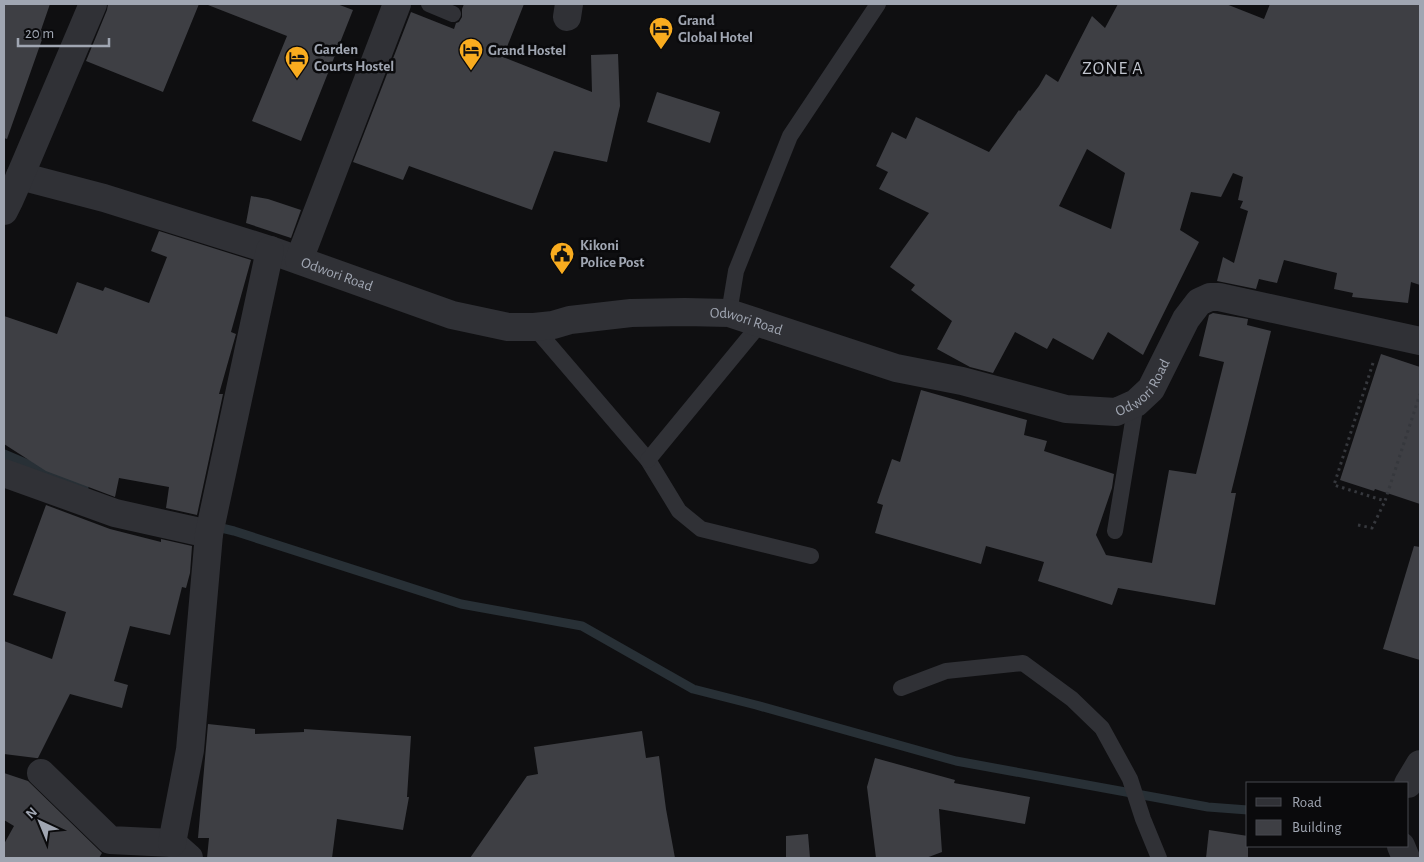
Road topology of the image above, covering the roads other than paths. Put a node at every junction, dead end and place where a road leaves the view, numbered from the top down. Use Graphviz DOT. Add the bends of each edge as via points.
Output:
graph roads {
  1 [pos="93,4"];
  2 [pos="397,4"];
  3 [pos="429,4"];
  4 [pos="878,4"];
  5 [pos="453,14"];
  6 [pos="20,176"];
  7 [pos="4,211"];
  8 [pos="270,250"];
  9 [pos="300,260"];
  10 [pos="729,313"];
  11 [pos="760,324"];
  12 [pos="534,327"];
  13 [pos="1420,341"];
  14 [pos="1136,403"];
  15 [pos="648,460"];
  16 [pos="4,472"];
  17 [pos="1115,532"];
  18 [pos="209,534"];
  19 [pos="811,556"];
  20 [pos="901,688"];
  21 [pos="1420,764"];
  22 [pos="41,773"];
  23 [pos="1409,782"];
  24 [pos="181,851"];
  25 [pos="1159,858"];
  1 -- 6 [label="street"];
  2 -- 9 [label="street"];
  3 -- 5 [label="lane"];
  4 -- 10 [label="lane" via="790,136 736,271"];
  6 -- 7 [label="street"];
  6 -- 8 [label="street, Odwori Road" via="104,198"];
  8 -- 9 [label="street, Odwori Road"];
  8 -- 18 [label="street"];
  9 -- 12 [label="street, Odwori Road" via="452,315 508,328"];
  10 -- 11 [label="street, Odwori Road"];
  10 -- 12 [label="street, Odwori Road" via="631,313"];
  11 -- 14 [label="street, Odwori Road" via="896,368 962,381 1066,409 1116,412"];
  11 -- 15 [label="lane"];
  12 -- 15 [label="lane"];
  13 -- 14 [label="street, Odwori Road" via="1210,297 1199,302 1186,319 1151,389"];
  14 -- 17 [label="lane"];
  15 -- 19 [label="lane" via="679,511 701,529"];
  16 -- 18 [label="street" via="115,513"];
  18 -- 24 [label="street"];
  20 -- 25 [label="lane" via="946,671 1023,663 1072,699 1102,728 1130,780"];
  21 -- 23 [label="street"];
  22 -- 24 [label="street" via="110,840"];
}
